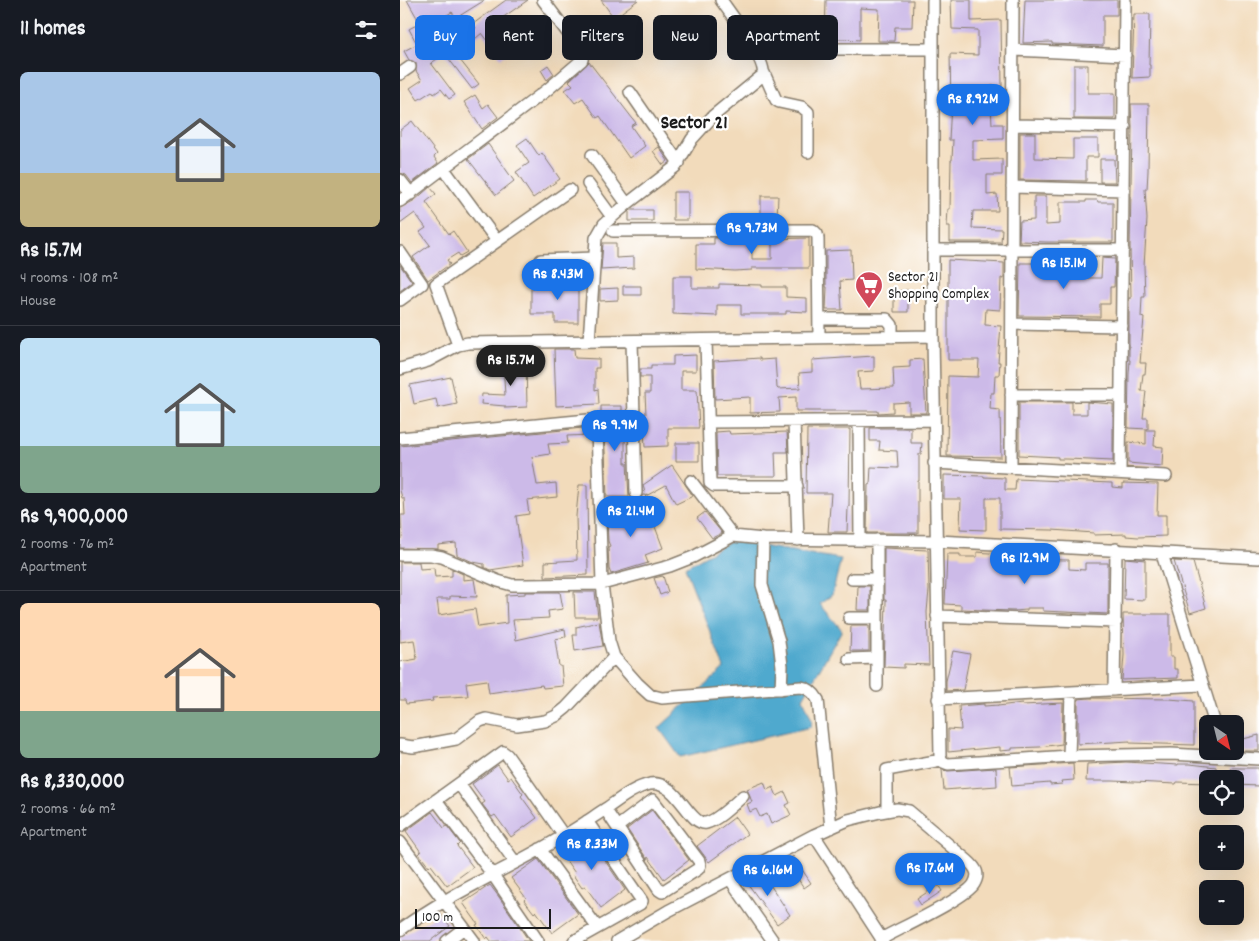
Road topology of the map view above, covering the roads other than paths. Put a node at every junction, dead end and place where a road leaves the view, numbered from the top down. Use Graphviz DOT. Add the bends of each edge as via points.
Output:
graph roads {
  1 [pos="543,0"];
  2 [pos="721,0"];
  3 [pos="933,0"];
  4 [pos="1013,0"];
  5 [pos="1125,0"];
  6 [pos="838,49"];
  7 [pos="933,49"];
  8 [pos="1013,50"];
  9 [pos="1125,55"];
  10 [pos="764,73"];
  11 [pos="630,92"];
  12 [pos="1013,125"];
  13 [pos="1125,127"];
  14 [pos="808,152"];
  15 [pos="592,155"];
  16 [pos="679,163"];
  17 [pos="444,169"];
  18 [pos="400,180"];
  19 [pos="588,184"];
  20 [pos="1012,187"];
  21 [pos="570,190"];
  22 [pos="1124,190"];
  23 [pos="411,194"];
  24 [pos="400,202"];
  25 [pos="627,204"];
  26 [pos="612,217"];
  27 [pos="613,231"];
  28 [pos="497,241"];
  29 [pos="933,250"];
  30 [pos="1012,250"];
  31 [pos="1123,250"];
  32 [pos="400,252"];
  33 [pos="595,258"];
  34 [pos="541,260"];
  35 [pos="400,300"];
  36 [pos="819,319"];
  37 [pos="1012,324"];
  38 [pos="1122,326"];
  39 [pos="933,336"];
  40 [pos="892,337"];
  41 [pos="819,338"];
  42 [pos="706,340"];
  43 [pos="589,341"];
  44 [pos="632,341"];
  45 [pos="458,345"];
  46 [pos="400,369"];
  47 [pos="1011,395"];
  48 [pos="1121,395"];
  49 [pos="934,420"];
  50 [pos="794,421"];
  51 [pos="859,421"];
  52 [pos="708,422"];
  53 [pos="400,438"];
  54 [pos="934,463"];
  55 [pos="1011,467"];
  56 [pos="1120,473"];
  57 [pos="1166,476"];
  58 [pos="691,480"];
  59 [pos="712,486"];
  60 [pos="797,486"];
  61 [pos="636,494"];
  62 [pos="703,496"];
  63 [pos="733,536"];
  64 [pos="762,539"];
  65 [pos="798,540"];
  66 [pos="860,540"];
  67 [pos="877,540"];
  68 [pos="937,541"];
  69 [pos="1116,549"];
  70 [pos="1162,554"];
  71 [pos="400,555"];
  72 [pos="1259,558"];
  73 [pos="852,579"];
  74 [pos="877,579"];
  75 [pos="602,584"];
  76 [pos="936,616"];
  77 [pos="849,618"];
  78 [pos="877,618"];
  79 [pos="1116,622"];
  80 [pos="614,657"];
  81 [pos="877,658"];
  82 [pos="849,659"];
  83 [pos="1202,685"];
  84 [pos="877,686"];
  85 [pos="781,689"];
  86 [pos="1114,690"];
  87 [pos="1071,692"];
  88 [pos="938,699"];
  89 [pos="1213,715"];
  90 [pos="400,745"];
  91 [pos="1199,754"];
  92 [pos="1069,756"];
  93 [pos="1244,757"];
  94 [pos="1259,759"];
  95 [pos="941,760"];
  96 [pos="459,784"];
  97 [pos="743,796"];
  98 [pos="436,800"];
  99 [pos="605,809"];
  100 [pos="887,810"];
  101 [pos="587,821"];
  102 [pos="400,826"];
  103 [pos="617,827"];
  104 [pos="831,828"];
  105 [pos="814,835"];
  106 [pos="564,836"];
  107 [pos="400,842"];
  108 [pos="540,848"];
  109 [pos="514,862"];
  110 [pos="492,875"];
  111 [pos="730,879"];
  112 [pos="444,901"];
  113 [pos="597,927"];
  114 [pos="464,928"];
  115 [pos="400,930"];
  116 [pos="882,940"];
  117 [pos="447,941"];
  118 [pos="474,941"];
  119 [pos="538,941"];
  120 [pos="574,941"];
  121 [pos="617,941"];
  122 [pos="773,941"];
  1 -- 17 [label="street" via="583,53 582,60"];
  2 -- 10 [label="street" via="749,40"];
  3 -- 7 [label="street"];
  4 -- 8 [label="street"];
  5 -- 9 [label="street"];
  6 -- 7 [label="street"];
  7 -- 29 [label="street"];
  8 -- 9 [label="street"];
  8 -- 12 [label="street"];
  9 -- 13 [label="street"];
  10 -- 14 [label="street" via="778,102 802,107 808,112"];
  10 -- 16 [label="street" via="704,125"];
  11 -- 16 [label="street"];
  12 -- 13 [label="street"];
  12 -- 20 [label="street"];
  13 -- 22 [label="street"];
  15 -- 25 [label="street"];
  16 -- 25 [label="street"];
  17 -- 23 [label="street"];
  17 -- 28 [label="street"];
  18 -- 23 [label="street"];
  19 -- 26 [label="street"];
  20 -- 22 [label="street"];
  20 -- 30 [label="street"];
  21 -- 28 [label="street"];
  22 -- 31 [label="street"];
  23 -- 24 [label="street"];
  25 -- 26 [label="street"];
  26 -- 33 [label="street" via="601,227 596,238"];
  27 -- 36 [label="street" via="813,230 818,238"];
  28 -- 45 [label="street" via="436,284"];
  29 -- 30 [label="street"];
  29 -- 39 [label="street"];
  30 -- 31 [label="street"];
  30 -- 37 [label="street"];
  31 -- 38 [label="street"];
  32 -- 35 [label="street" via="422,284"];
  33 -- 34 [label="street"];
  33 -- 43 [label="street"];
  36 -- 40 [label="street" via="887,319 892,325"];
  36 -- 41 [label="street"];
  37 -- 38 [label="street"];
  37 -- 47 [label="street"];
  38 -- 48 [label="street"];
  39 -- 40 [label="street"];
  39 -- 49 [label="street"];
  40 -- 41 [label="street"];
  41 -- 42 [label="street"];
  42 -- 44 [label="street"];
  42 -- 52 [label="street"];
  43 -- 44 [label="street"];
  43 -- 45 [label="street"];
  44 -- 61 [label="street"];
  45 -- 46 [label="street" via="428,361"];
  47 -- 48 [label="street"];
  47 -- 55 [label="street"];
  48 -- 56 [label="street"];
  49 -- 51 [label="street"];
  49 -- 54 [label="street"];
  50 -- 51 [label="street"];
  50 -- 52 [label="street"];
  50 -- 60 [label="street"];
  51 -- 66 [label="street"];
  52 -- 59 [label="street" via="709,481"];
  53 -- 75 [label="street" via="594,422 597,428"];
  54 -- 55 [label="street"];
  54 -- 68 [label="street"];
  55 -- 56 [label="street"];
  56 -- 57 [label="street"];
  58 -- 62 [label="street"];
  59 -- 60 [label="street"];
  59 -- 62 [label="street"];
  60 -- 65 [label="street"];
  62 -- 63 [label="street"];
  63 -- 64 [label="street"];
  63 -- 75 [label="street" via="670,566"];
  64 -- 65 [label="street"];
  64 -- 85 [label="street" via="762,585 779,641"];
  65 -- 66 [label="street"];
  66 -- 67 [label="street"];
  67 -- 68 [label="street"];
  67 -- 74 [label="street"];
  68 -- 69 [label="street"];
  68 -- 76 [label="street"];
  69 -- 70 [label="street"];
  69 -- 79 [label="street"];
  70 -- 72 [label="street"];
  70 -- 83 [label="street"];
  71 -- 75 [label="street" via="442,556 512,585"];
  73 -- 74 [label="street"];
  74 -- 78 [label="street"];
  75 -- 80 [label="street" via="609,642"];
  76 -- 79 [label="street"];
  76 -- 88 [label="street"];
  77 -- 78 [label="street"];
  78 -- 81 [label="street"];
  79 -- 86 [label="street"];
  80 -- 85 [label="street" via="645,692 655,697"];
  80 -- 90 [label="street" via="566,708 546,721 517,725 486,720 456,739 413,747"];
  81 -- 82 [label="street"];
  81 -- 84 [label="street"];
  83 -- 86 [label="street"];
  83 -- 89 [label="street"];
  85 -- 104 [label="street" via="807,688 818,700"];
  86 -- 87 [label="street"];
  87 -- 88 [label="street"];
  87 -- 92 [label="street"];
  88 -- 95 [label="street"];
  91 -- 92 [label="street"];
  92 -- 95 [label="street" via="948,764"];
  93 -- 94 [label="street"];
  95 -- 100 [label="street" via="887,770"];
  96 -- 98 [label="street"];
  96 -- 106 [label="street" via="500,753 505,753"];
  96 -- 109 [label="street"];
  97 -- 99 [label="street" via="706,823 696,820 676,795 654,783 633,790"];
  98 -- 102 [label="street"];
  98 -- 110 [label="street"];
  99 -- 101 [label="street"];
  99 -- 103 [label="street"];
  100 -- 104 [label="street"];
  100 -- 116 [label="street" via="909,811 977,872 972,887 960,896"];
  101 -- 106 [label="street"];
  101 -- 113 [label="street" via="642,901"];
  103 -- 103 [label="street" via="653,800 700,865 662,892"];
  104 -- 105 [label="street"];
  105 -- 111 [label="street"];
  105 -- 116 [label="street"];
  106 -- 108 [label="street"];
  107 -- 112 [label="street"];
  108 -- 109 [label="street"];
  108 -- 113 [label="street"];
  109 -- 110 [label="street"];
  110 -- 112 [label="street"];
  110 -- 119 [label="street"];
  111 -- 121 [label="street"];
  111 -- 122 [label="street"];
  112 -- 114 [label="street"];
  112 -- 115 [label="street"];
  113 -- 120 [label="street"];
  114 -- 117 [label="street"];
  114 -- 118 [label="street"];
}
